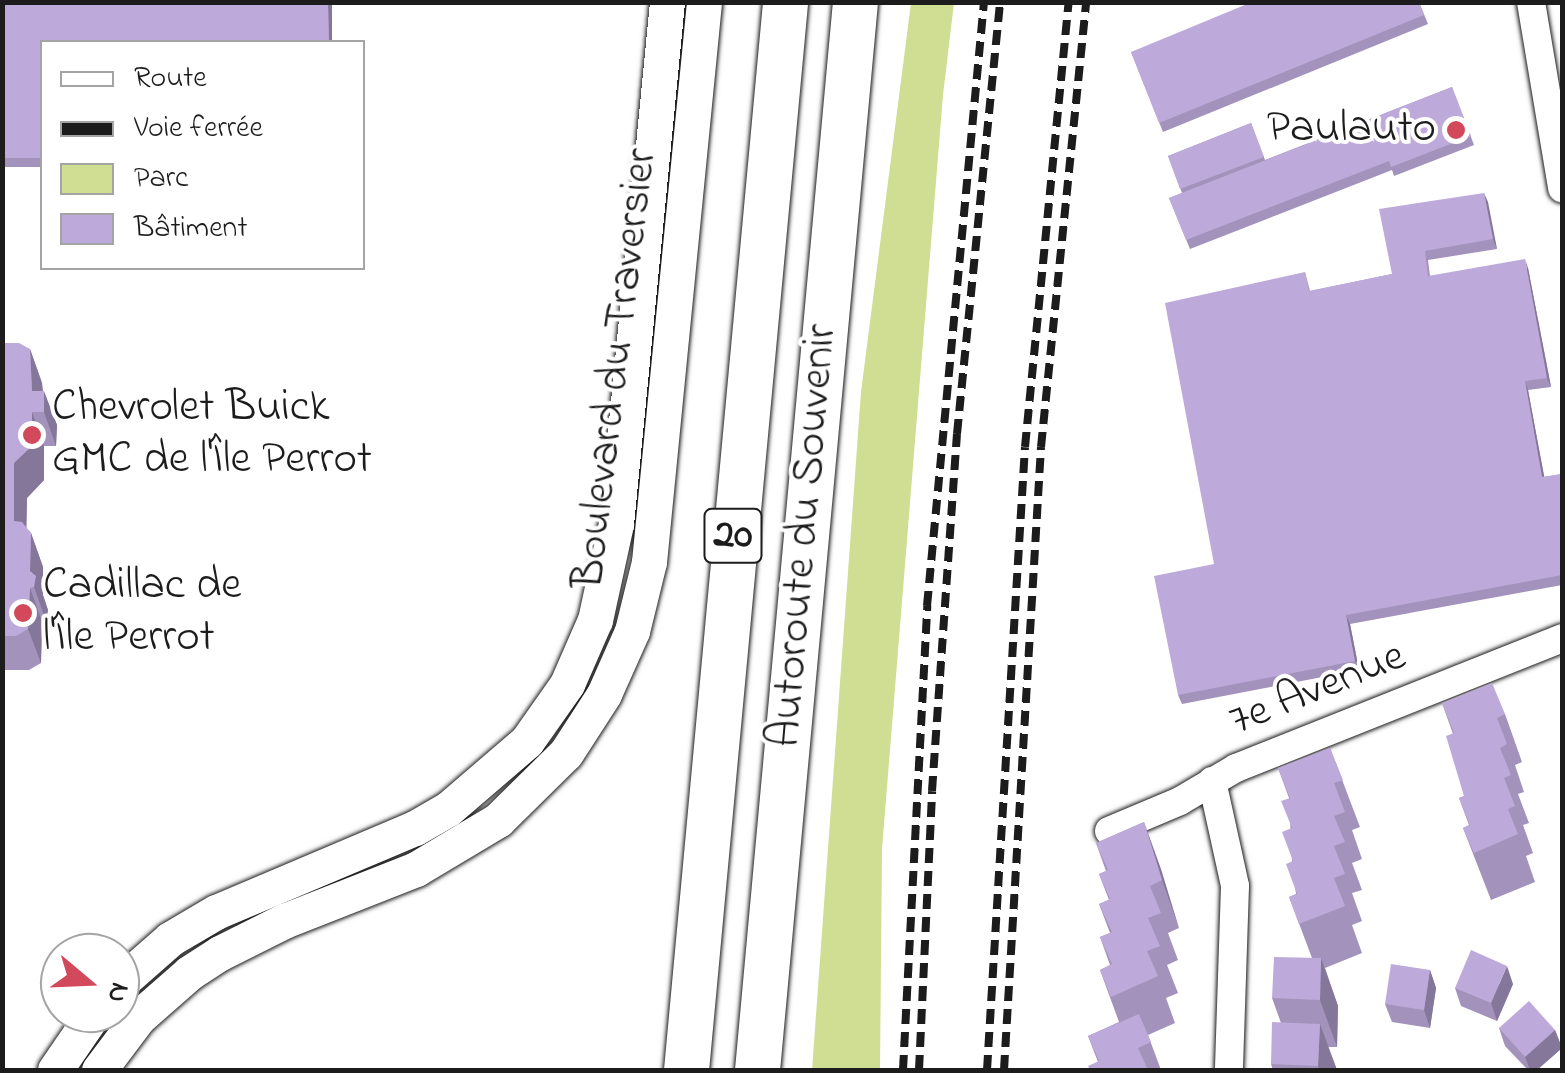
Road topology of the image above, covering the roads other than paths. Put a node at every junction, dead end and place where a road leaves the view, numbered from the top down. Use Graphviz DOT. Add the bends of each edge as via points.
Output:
graph roads {
  1 [pos="668,2"];
  2 [pos="704,2"];
  3 [pos="785,2"];
  4 [pos="855,2"];
  5 [pos="1531,2"];
  6 [pos="1562,188"];
  7 [pos="1562,638"];
  8 [pos="1212,781"];
  9 [pos="1110,831"];
  10 [pos="322,868"];
  11 [pos="335,902"];
  12 [pos="140,967"];
  13 [pos="80,1033"];
  14 [pos="55,1070"];
  15 [pos="98,1070"];
  16 [pos="686,1070"];
  17 [pos="758,1070"];
  18 [pos="1229,1070"];
  1 -- 10 [label="street, Boulevard du Traversier" via="616,524 606,586 583,653 527,741 478,787 416,828"];
  2 -- 11 [label="street, Boulevard du Traversier" via="655,518 642,598 619,664 576,739 523,800 440,857"];
  3 -- 16 [label="highway, Autoroute du Souvenir / 20"];
  4 -- 17 [label="highway, Autoroute du Souvenir / 20"];
  5 -- 6 [label="street"];
  7 -- 8 [label="street, 7e Avenue"];
  8 -- 9 [label="street, 7e Avenue"];
  8 -- 18 [label="street" via="1236,892"];
  10 -- 11 [label="street"];
  10 -- 12 [label="street, Boulevard du Traversier" via="194,924"];
  11 -- 15 [label="street, Boulevard du Traversier" via="250,936 189,973 138,1018"];
  13 -- 14 [label="street"];
}
